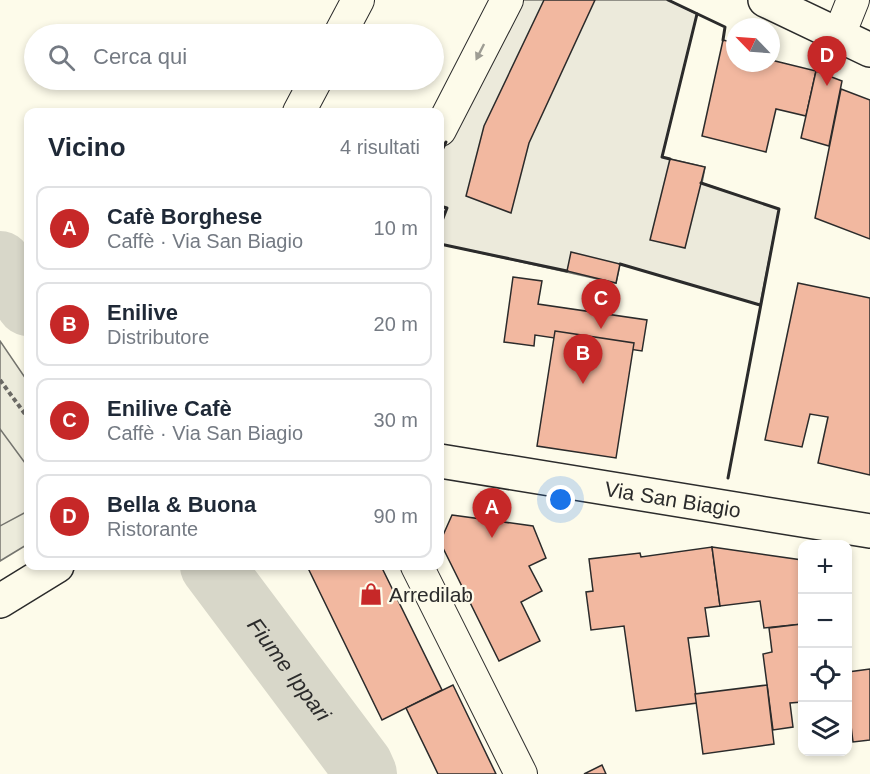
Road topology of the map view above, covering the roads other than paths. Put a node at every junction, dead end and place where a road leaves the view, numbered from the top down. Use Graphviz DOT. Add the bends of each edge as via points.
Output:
graph roads {
  1 [pos="358,0"];
  2 [pos="507,0"];
  3 [pos="765,0"];
  4 [pos="854,0"];
  5 [pos="345,24"];
  6 [pos="839,35"];
  7 [pos="870,50"];
  8 [pos="311,90"];
  9 [pos="301,108"];
  10 [pos="444,122"];
  11 [pos="444,462"];
  12 [pos="870,531"];
  13 [pos="50,570"];
  14 [pos="419,570"];
  15 [pos="0,601"];
  16 [pos="521,774"];
  1 -- 5 [label="street"];
  2 -- 10 [label="street, one-way"];
  3 -- 6 [label="main road"];
  4 -- 6 [label="street"];
  6 -- 7 [label="main road"];
  8 -- 9 [label="street"];
  11 -- 12 [label="main road, Via San Biagio"];
  13 -- 15 [label="main road"];
  14 -- 16 [label="street"];
}
